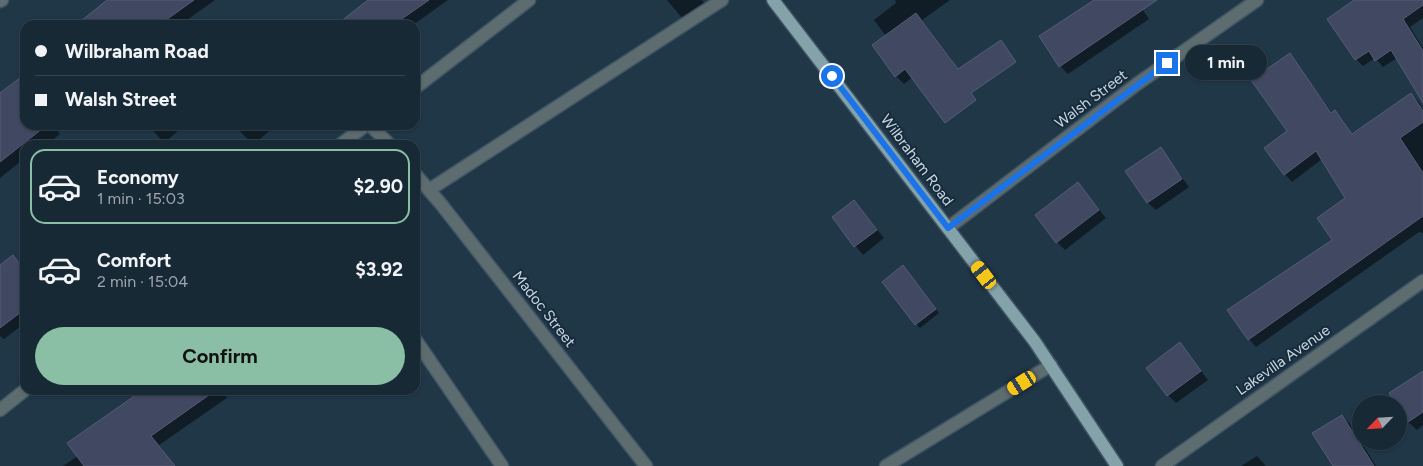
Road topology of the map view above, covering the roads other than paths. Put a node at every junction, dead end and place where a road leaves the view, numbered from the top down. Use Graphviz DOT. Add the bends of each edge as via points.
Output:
graph roads {
  1 [pos="529,0"];
  2 [pos="722,0"];
  3 [pos="773,0"];
  4 [pos="1257,0"];
  5 [pos="420,84"];
  6 [pos="361,130"];
  7 [pos="374,130"];
  8 [pos="347,140"];
  9 [pos="384,140"];
  10 [pos="420,180"];
  11 [pos="429,190"];
  12 [pos="948,228"];
  13 [pos="1423,281"];
  14 [pos="420,346"];
  15 [pos="1051,365"];
  16 [pos="20,394"];
  17 [pos="0,410"];
  18 [pos="502,466"];
  19 [pos="646,466"];
  20 [pos="886,466"];
  21 [pos="1117,466"];
  22 [pos="1162,466"];
  1 -- 5 [label="street"];
  2 -- 11 [label="street"];
  3 -- 12 [label="main road, Wilbraham Road"];
  4 -- 12 [label="street, Walsh Street" via="1137,84"];
  6 -- 8 [label="street"];
  7 -- 9 [label="street"];
  10 -- 11 [label="street, Madoc Street"];
  11 -- 19 [label="street, Madoc Street"];
  12 -- 15 [label="main road, Wilbraham Road"];
  13 -- 22 [label="street, Lakevilla Avenue"];
  14 -- 18 [label="street"];
  15 -- 20 [label="street"];
  15 -- 21 [label="main road, Wilbraham Road"];
  16 -- 17 [label="street"];
}
